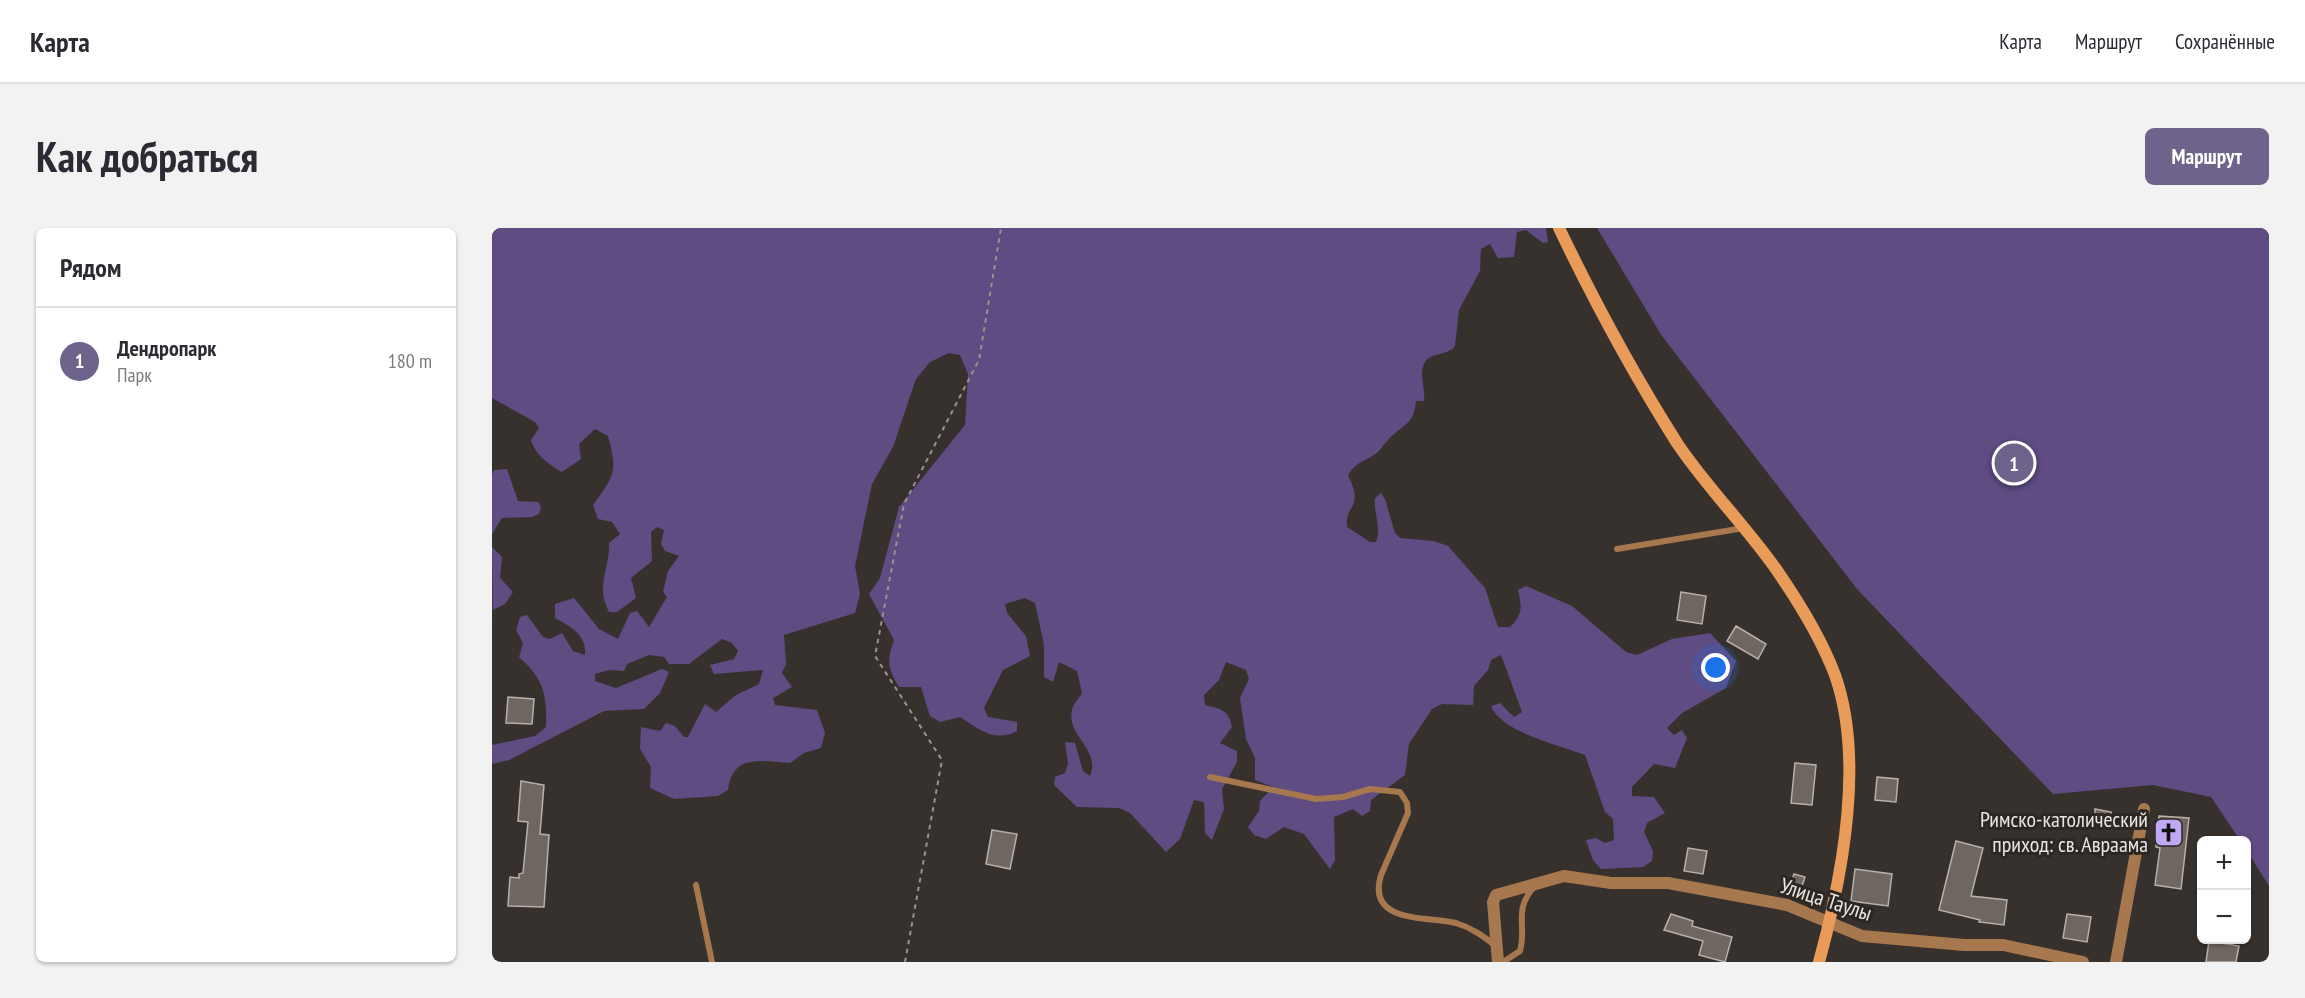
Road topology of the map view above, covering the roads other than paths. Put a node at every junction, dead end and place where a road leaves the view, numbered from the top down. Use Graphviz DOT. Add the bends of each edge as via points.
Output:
graph roads {
  1 [pos="1558,228"];
  2 [pos="1746,528"];
  3 [pos="1617,549"];
  4 [pos="1210,777"];
  5 [pos="2144,809"];
  6 [pos="696,885"];
  7 [pos="1535,885"];
  8 [pos="1830,923"];
  9 [pos="1499,948"];
  10 [pos="712,962"];
  11 [pos="1500,962"];
  12 [pos="1819,962"];
  13 [pos="2083,962"];
  14 [pos="2116,962"];
  1 -- 2 [label="street" via="1678,444"];
  2 -- 3 [label="lane"];
  2 -- 8 [label="street" via="1822,644 1839,695 1848,749 1848,783"];
  4 -- 9 [label="lane" via="1316,799 1370,789 1400,792 1408,813 1378,884 1381,900 1391,912 1473,929"];
  5 -- 14 [label="street"];
  6 -- 10 [label="lane"];
  7 -- 8 [label="street, Улица Таулы" via="1564,876 1611,883 1668,883 1787,905"];
  7 -- 9 [label="street, Улица Таулы" via="1496,896 1493,902"];
  7 -- 11 [label="lane" via="1522,904 1520,951"];
  8 -- 12 [label="street"];
  8 -- 13 [label="street, Улица Таулы" via="1862,936 2002,945"];
  9 -- 11 [label="street"];
}
